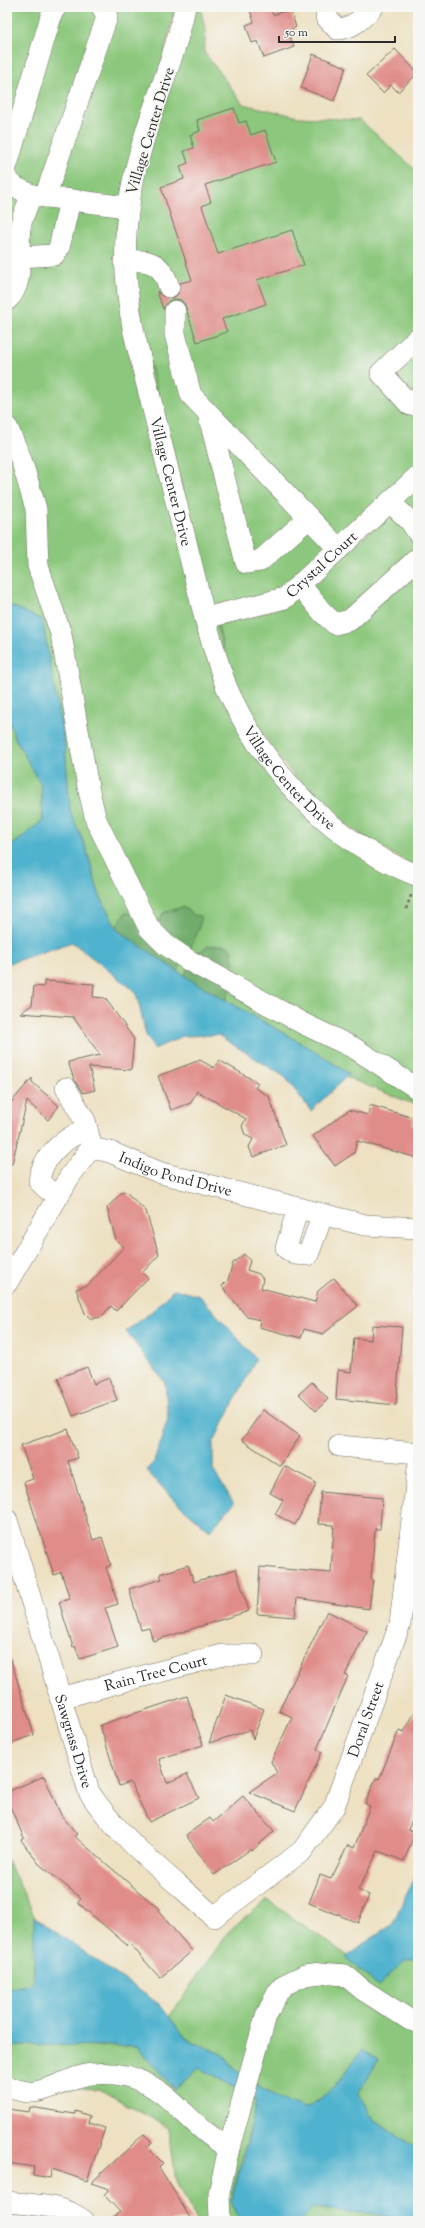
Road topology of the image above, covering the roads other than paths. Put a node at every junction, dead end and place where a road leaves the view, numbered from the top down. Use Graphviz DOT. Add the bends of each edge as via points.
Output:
graph roads {
  1 [pos="56,7"];
  2 [pos="102,7"];
  3 [pos="185,7"];
  4 [pos="328,7"];
  5 [pos="373,7"];
  6 [pos="7,165"];
  7 [pos="7,179"];
  8 [pos="38,196"];
  9 [pos="70,200"];
  10 [pos="127,207"];
  11 [pos="19,257"];
  12 [pos="131,261"];
  13 [pos="169,287"];
  14 [pos="7,300"];
  15 [pos="175,311"];
  16 [pos="418,338"];
  17 [pos="418,397"];
  18 [pos="208,412"];
  19 [pos="7,427"];
  20 [pos="418,476"];
  21 [pos="390,502"];
  22 [pos="309,518"];
  23 [pos="418,533"];
  24 [pos="339,550"];
  25 [pos="418,558"];
  26 [pos="300,585"];
  27 [pos="205,618"];
  28 [pos="418,876"];
  29 [pos="66,1088"];
  30 [pos="418,1089"];
  31 [pos="89,1138"];
  32 [pos="58,1196"];
  33 [pos="298,1208"];
  34 [pos="322,1214"];
  35 [pos="418,1228"];
  36 [pos="7,1283"];
  37 [pos="339,1446"];
  38 [pos="418,1453"];
  39 [pos="418,1468"];
  40 [pos="7,1520"];
  41 [pos="253,1655"];
  42 [pos="60,1698"];
  43 [pos="214,1917"];
  44 [pos="414,2021"];
  45 [pos="7,2087"];
  46 [pos="228,2148"];
  47 [pos="7,2202"];
  48 [pos="84,2221"];
  49 [pos="220,2221"];
  1 -- 6 [label="street" via="52,13"];
  2 -- 8 [label="street" via="107,17"];
  3 -- 10 [label="street, Village Center Drive" via="176,46 134,172"];
  4 -- 5 [label="street" via="326,17 337,29 346,29"];
  7 -- 8 [label="street" via="16,187"];
  8 -- 9 [label="street"];
  8 -- 11 [label="street" via="24,210 20,227"];
  9 -- 10 [label="street"];
  9 -- 11 [label="street" via="59,248 54,255"];
  10 -- 12 [label="street, Village Center Drive"];
  11 -- 14 [label="street" via="19,278 13,295"];
  12 -- 13 [label="street" via="157,266 164,273"];
  12 -- 27 [label="street, Village Center Drive" via="128,304 134,333"];
  15 -- 18 [label="street" via="175,334 191,395"];
  16 -- 17 [label="street" via="381,373 410,404"];
  18 -- 22 [label="street"];
  18 -- 22 [label="street" via="246,563 260,561"];
  19 -- 30 [label="street" via="21,459 36,509 38,566 61,634 96,820 149,928 166,945 188,960 302,1023 354,1048"];
  20 -- 21 [label="street, Crystal Court"];
  21 -- 23 [label="street"];
  21 -- 24 [label="street, Crystal Court"];
  22 -- 24 [label="street"];
  24 -- 26 [label="street, Crystal Court"];
  25 -- 26 [label="street" via="350,620 342,623 335,624"];
  26 -- 27 [label="street, Crystal Court" via="285,598"];
  27 -- 28 [label="street, Village Center Drive" via="229,692 257,744 290,786 322,817 356,844"];
  29 -- 31 [label="street" via="85,1121"];
  31 -- 32 [label="street"];
  31 -- 32 [label="street" via="68,1137 47,1160 40,1173 39,1181"];
  31 -- 33 [label="street, Indigo Pond Drive" via="110,1152 161,1172"];
  32 -- 36 [label="street"];
  33 -- 34 [label="street, Indigo Pond Drive"];
  33 -- 34 [label="street" via="286,1248 295,1254 308,1256"];
  34 -- 35 [label="street, Indigo Pond Drive" via="365,1225"];
  37 -- 38 [label="street"];
  39 -- 43 [label="street, Doral Street" via="400,1624 334,1807 302,1851"];
  40 -- 42 [label="street, Sawgrass Drive"];
  41 -- 42 [label="street, Rain Tree Court" via="224,1655"];
  42 -- 43 [label="street, Sawgrass Drive" via="89,1792 103,1814"];
  44 -- 46 [label="street" via="363,1990 345,1975 321,1973 293,1979 284,1985 272,2002"];
  45 -- 46 [label="street" via="34,2092 92,2074 111,2074 134,2079 168,2097 207,2133"];
  46 -- 49 [label="street" via="220,2193"];
  47 -- 48 [label="street" via="56,2208 71,2212"];
}
